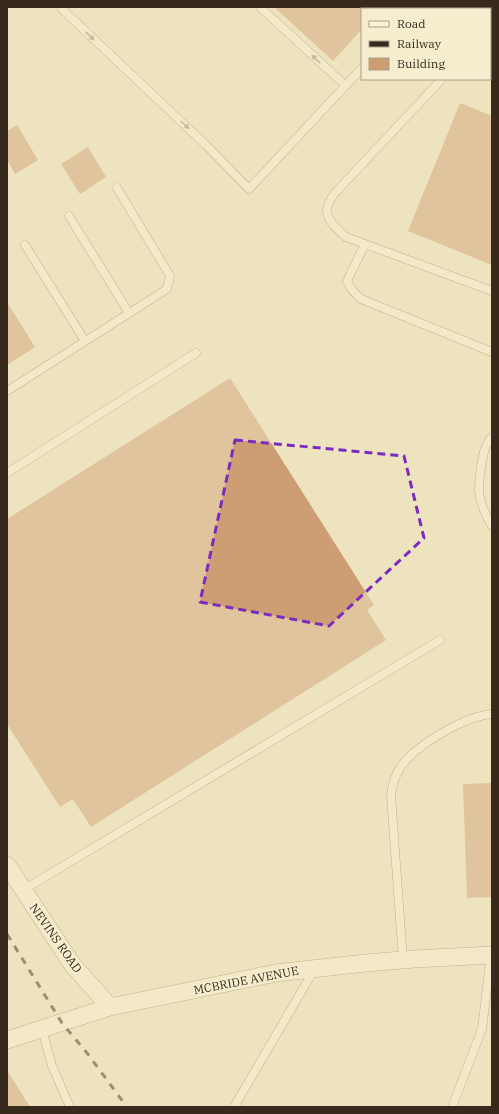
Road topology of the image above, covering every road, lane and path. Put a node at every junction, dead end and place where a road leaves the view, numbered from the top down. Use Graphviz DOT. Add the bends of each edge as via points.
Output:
graph roads {
  1 [pos="260,7"];
  2 [pos="63,8"];
  3 [pos="361,69"];
  4 [pos="441,80"];
  5 [pos="345,85"];
  6 [pos="117,188"];
  7 [pos="69,216"];
  8 [pos="365,244"];
  9 [pos="25,245"];
  10 [pos="492,291"];
  11 [pos="129,313"];
  12 [pos="85,341"];
  13 [pos="492,352"];
  14 [pos="196,353"];
  15 [pos="7,391"];
  16 [pos="492,437"];
  17 [pos="7,473"];
  18 [pos="492,526"];
  19 [pos="440,640"];
  20 [pos="492,714"];
  21 [pos="7,865"];
  22 [pos="23,890"];
  23 [pos="491,955"];
  24 [pos="403,960"];
  25 [pos="316,967"];
  26 [pos="110,1007"];
  27 [pos="42,1029"];
  28 [pos="7,1040"];
  29 [pos="70,1107"];
  30 [pos="234,1107"];
  31 [pos="452,1107"];
  5 -- 1 [label="lane, one-way"];
  2 -- 5 [label="lane, one-way" via="249,189"];
  3 -- 5 [label="lane"];
  4 -- 8 [label="lane" via="334,194 328,204 327,212 335,228 346,237"];
  6 -- 11 [label="lane" via="170,276 167,289"];
  7 -- 11 [label="lane"];
  8 -- 10 [label="lane"];
  8 -- 13 [label="lane" via="347,281 361,298"];
  9 -- 12 [label="lane"];
  11 -- 12 [label="lane"];
  12 -- 15 [label="lane"];
  14 -- 17 [label="lane"];
  16 -- 18 [label="lane" via="483,454 479,492 486,516"];
  19 -- 22 [label="lane"];
  20 -- 24 [label="lane" via="466,720 417,751 406,761 392,786"];
  21 -- 22 [label="street, NEVINS ROAD"];
  22 -- 26 [label="street, NEVINS ROAD" via="72,964"];
  23 -- 24 [label="street, MCBRIDE AVENUE"];
  23 -- 31 [label="lane" via="482,1028"];
  24 -- 25 [label="street, MCBRIDE AVENUE"];
  25 -- 26 [label="street, MCBRIDE AVENUE" via="237,980"];
  25 -- 30 [label="lane"];
  26 -- 27 [label="street, MCBRIDE AVENUE"];
  27 -- 28 [label="street, MCBRIDE AVENUE"];
  27 -- 29 [label="lane" via="52,1066"];
}
